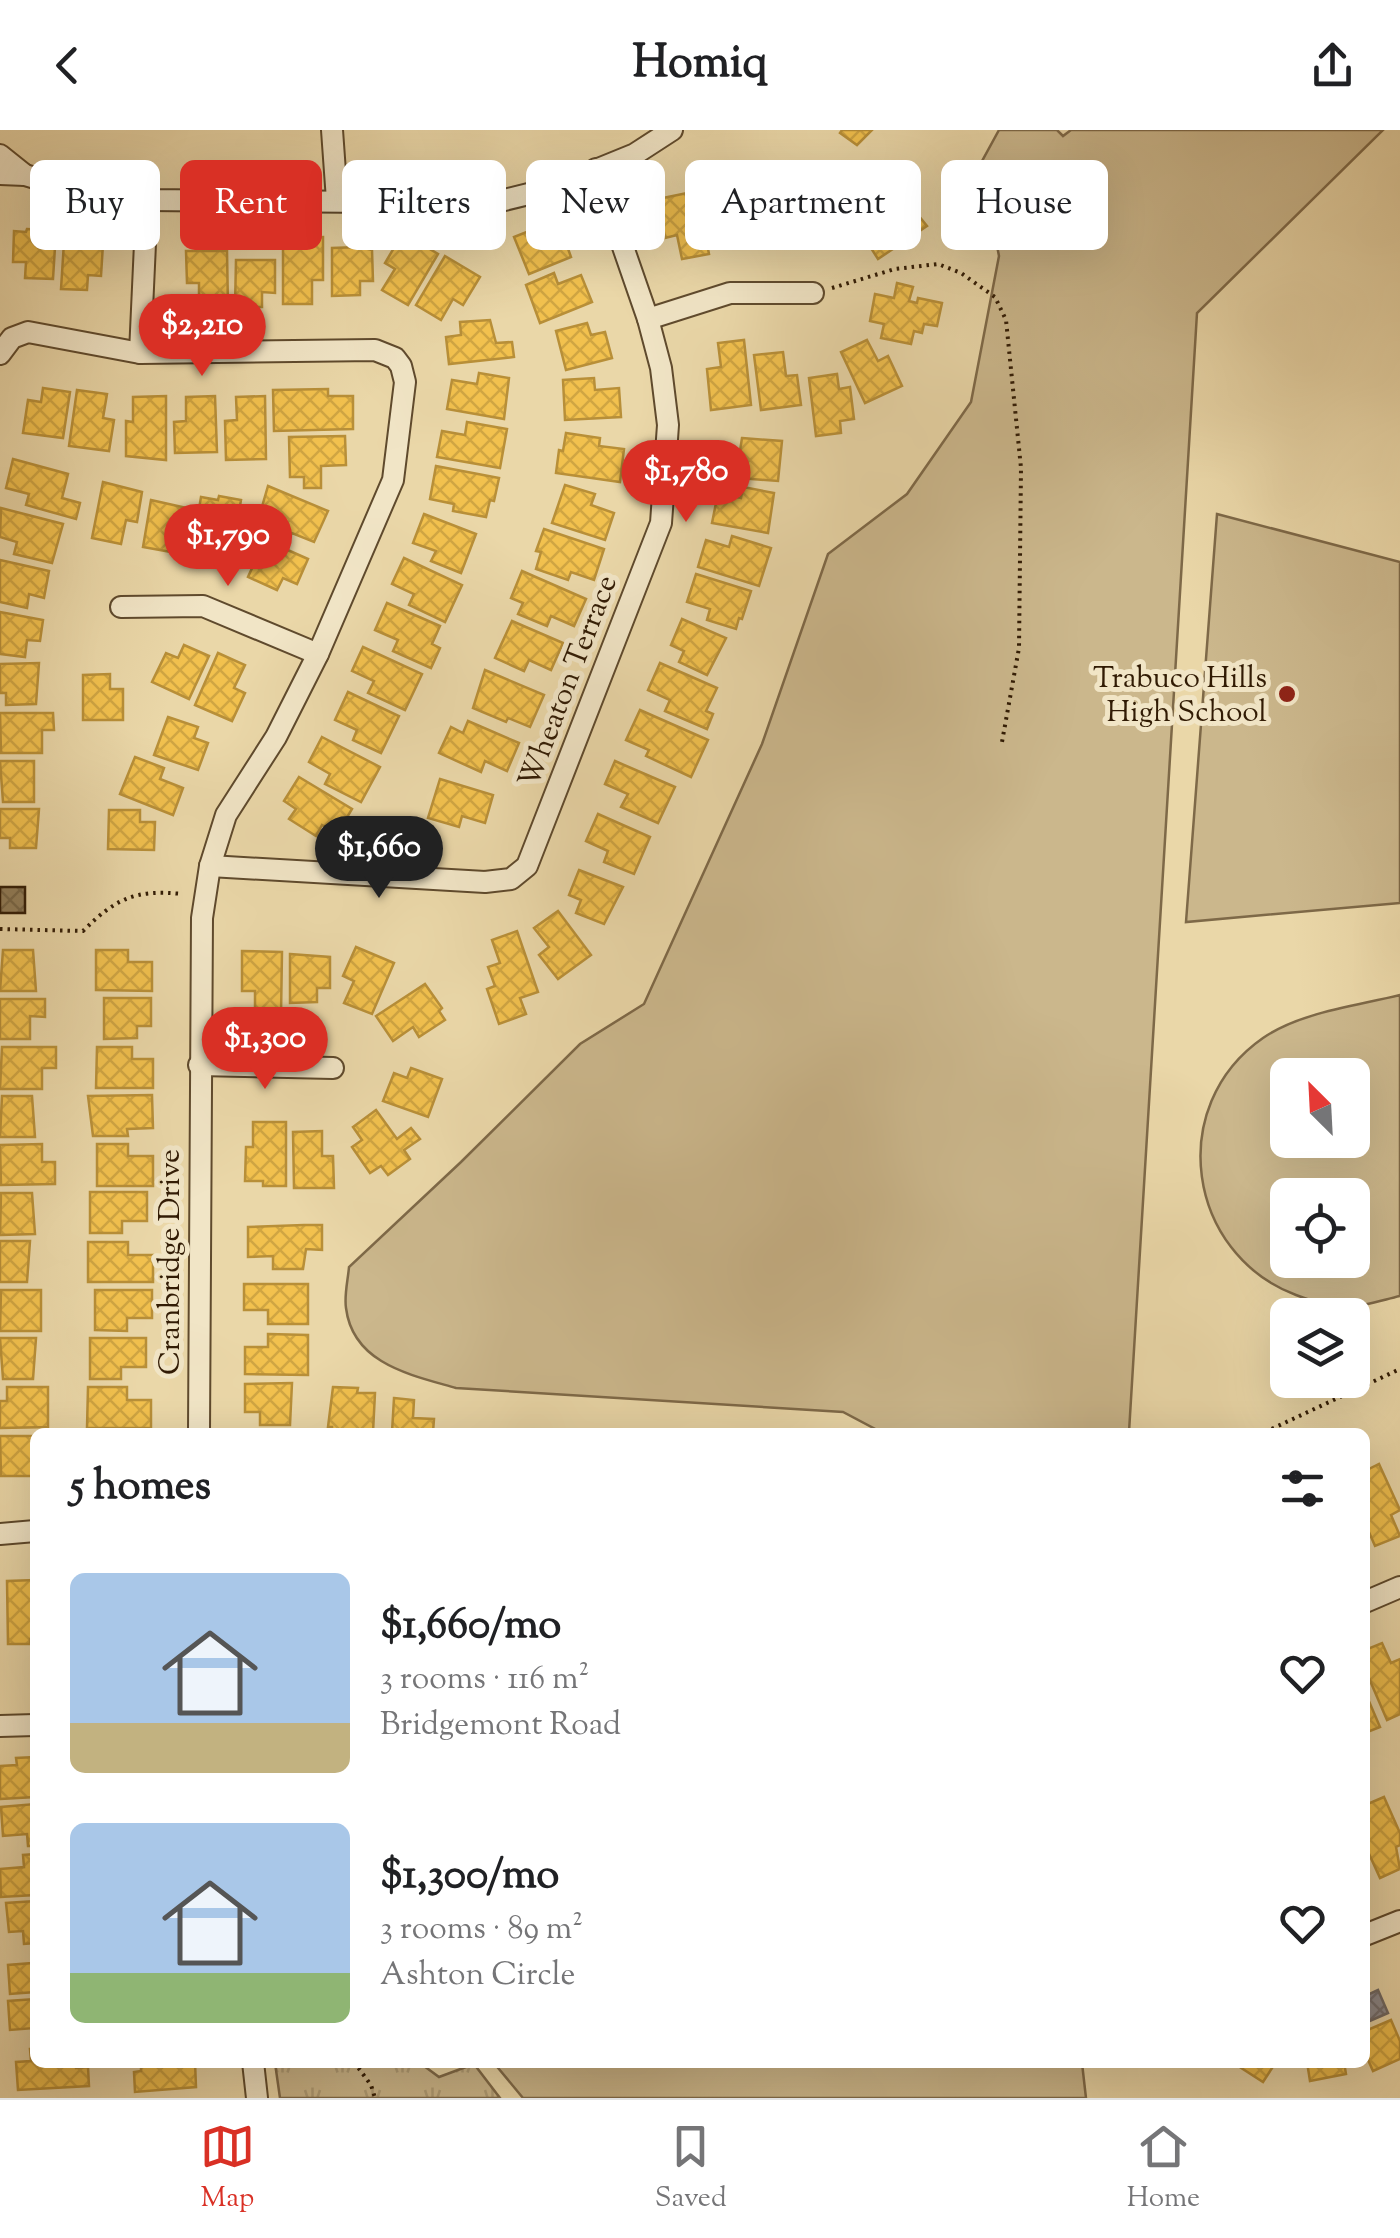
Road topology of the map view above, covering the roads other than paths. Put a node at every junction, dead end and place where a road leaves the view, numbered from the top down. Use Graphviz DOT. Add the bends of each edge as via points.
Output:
graph roads {
  1 [pos="332,130"];
  2 [pos="672,130"];
  3 [pos="0,155"];
  4 [pos="619,160"];
  5 [pos="0,174"];
  6 [pos="25,175"];
  7 [pos="30,176"];
  8 [pos="526,195"];
  9 [pos="160,200"];
  10 [pos="337,200"];
  11 [pos="145,250"];
  12 [pos="624,250"];
  13 [pos="812,294"];
  14 [pos="648,319"];
  15 [pos="6,346"];
  16 [pos="140,353"];
  17 [pos="121,607"];
  18 [pos="318,654"];
  19 [pos="210,866"];
  20 [pos="199,1064"];
  21 [pos="333,1068"];
  22 [pos="199,1428"];
  23 [pos="30,1532"];
  24 [pos="0,1534"];
  25 [pos="1400,1588"];
  26 [pos="1370,1600"];
  27 [pos="30,1725"];
  28 [pos="0,1726"];
  29 [pos="1400,1921"];
  30 [pos="1370,1934"];
  31 [pos="254,2068"];
  32 [pos="258,2098"];
  1 -- 10 [label="street"];
  2 -- 4 [label="street"];
  3 -- 6 [label="street"];
  5 -- 6 [label="street"];
  6 -- 7 [label="street"];
  8 -- 10 [label="street" via="492,203"];
  9 -- 10 [label="street"];
  11 -- 16 [label="street"];
  12 -- 14 [label="street, Wheaton Terrace"];
  13 -- 14 [label="street" via="730,293"];
  14 -- 19 [label="street, Wheaton Terrace" via="668,425 661,523 527,866 512,879 485,882"];
  15 -- 16 [label="street" via="28,332"];
  16 -- 18 [label="street, Cranbridge Drive" via="375,350 402,366 406,382 392,480"];
  17 -- 18 [label="street" via="203,606"];
  18 -- 19 [label="street, Cranbridge Drive" via="226,815"];
  19 -- 20 [label="street, Cranbridge Drive" via="202,918"];
  20 -- 21 [label="street"];
  20 -- 22 [label="street, Cranbridge Drive"];
  23 -- 24 [label="street"];
  25 -- 26 [label="street"];
  27 -- 28 [label="street"];
  29 -- 30 [label="street"];
  31 -- 32 [label="street"];
}
